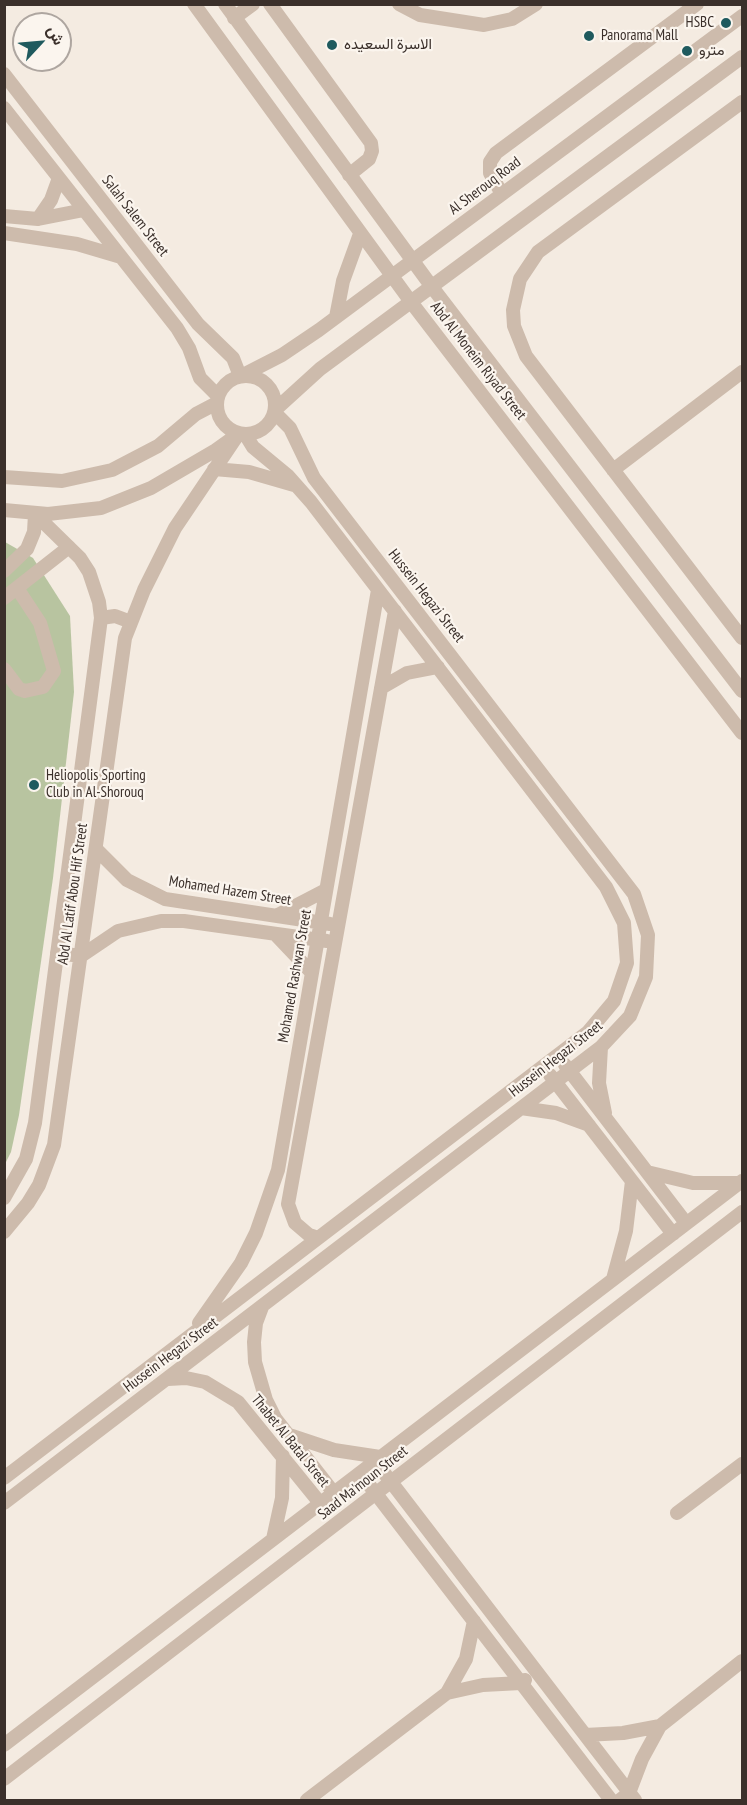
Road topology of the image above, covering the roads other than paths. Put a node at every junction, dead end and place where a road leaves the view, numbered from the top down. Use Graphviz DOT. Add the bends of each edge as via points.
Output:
graph roads {
  1 [pos="194,4"];
  2 [pos="225,4"];
  3 [pos="253,4"];
  4 [pos="270,4"];
  5 [pos="399,4"];
  6 [pos="536,4"];
  7 [pos="698,4"];
  8 [pos="742,16"];
  9 [pos="234,18"];
  10 [pos="258,51"];
  11 [pos="742,57"];
  12 [pos="239,65"];
  13 [pos="4,74"];
  14 [pos="742,102"];
  15 [pos="4,108"];
  16 [pos="349,175"];
  17 [pos="59,178"];
  18 [pos="502,194"];
  19 [pos="84,210"];
  20 [pos="4,216"];
  21 [pos="38,219"];
  22 [pos="4,233"];
  23 [pos="360,234"];
  24 [pos="121,257"];
  25 [pos="413,260"];
  26 [pos="391,276"];
  27 [pos="432,286"];
  28 [pos="411,302"];
  29 [pos="336,317"];
  30 [pos="742,372"];
  31 [pos="242,375"];
  32 [pos="217,400"];
  33 [pos="275,411"];
  34 [pos="240,433"];
  35 [pos="214,469"];
  36 [pos="613,470"];
  37 [pos="4,477"];
  38 [pos="298,487"];
  39 [pos="4,510"];
  40 [pos="35,514"];
  41 [pos="69,547"];
  42 [pos="4,571"];
  43 [pos="17,588"];
  44 [pos="378,590"];
  45 [pos="403,593"];
  46 [pos="671,597"];
  47 [pos="4,598"];
  48 [pos="392,608"];
  49 [pos="651,612"];
  50 [pos="101,618"];
  51 [pos="130,622"];
  52 [pos="738,623"];
  53 [pos="742,638"];
  54 [pos="438,668"];
  55 [pos="4,669"];
  56 [pos="381,688"];
  57 [pos="742,691"];
  58 [pos="742,733"];
  59 [pos="96,849"];
  60 [pos="326,890"];
  61 [pos="276,916"];
  62 [pos="321,923"];
  63 [pos="338,925"];
  64 [pos="275,934"];
  65 [pos="318,940"];
  66 [pos="336,943"];
  67 [pos="57,953"];
  68 [pos="81,956"];
  69 [pos="312,973"];
  70 [pos="601,1047"];
  71 [pos="558,1055"];
  72 [pos="543,1066"];
  73 [pos="570,1071"];
  74 [pos="555,1082"];
  75 [pos="521,1108"];
  76 [pos="606,1118"];
  77 [pos="590,1126"];
  78 [pos="647,1172"];
  79 [pos="632,1180"];
  80 [pos="741,1182"];
  81 [pos="4,1198"];
  82 [pos="742,1212"];
  83 [pos="686,1223"];
  84 [pos="4,1232"];
  85 [pos="673,1234"];
  86 [pos="318,1238"];
  87 [pos="613,1279"];
  88 [pos="262,1306"];
  89 [pos="180,1344"];
  90 [pos="145,1371"];
  91 [pos="162,1383"];
  92 [pos="289,1435"];
  93 [pos="283,1456"];
  94 [pos="377,1459"];
  95 [pos="742,1464"];
  96 [pos="360,1473"];
  97 [pos="4,1478"];
  98 [pos="391,1483"];
  99 [pos="334,1493"];
  100 [pos="376,1494"];
  101 [pos="4,1503"];
  102 [pos="320,1503"];
  103 [pos="677,1513"];
  104 [pos="273,1539"];
  105 [pos="474,1622"];
  106 [pos="742,1661"];
  107 [pos="536,1671"];
  108 [pos="521,1683"];
  109 [pos="447,1693"];
  110 [pos="553,1694"];
  111 [pos="538,1706"];
  112 [pos="660,1726"];
  113 [pos="585,1735"];
  114 [pos="4,1744"];
  115 [pos="4,1779"];
  116 [pos="628,1798"];
  117 [pos="307,1800"];
  118 [pos="611,1800"];
  1 -- 12 [label="street, Abd Al Moneim Riyad Street"];
  2 -- 9 [label="street, Abd Al Moneim Riyad Street"];
  3 -- 9 [label="street"];
  4 -- 16 [label="street" via="371,143 369,159"];
  5 -- 6 [label="street" via="420,15 484,25 512,19"];
  7 -- 18 [label="street" via="496,153 490,162 490,173"];
  8 -- 18 [label="street, Al Sherouq Road"];
  9 -- 10 [label="street, Abd Al Moneim Riyad Street"];
  10 -- 12 [label="street"];
  10 -- 16 [label="street, Abd Al Moneim Riyad Street"];
  11 -- 27 [label="street"];
  12 -- 23 [label="street, Abd Al Moneim Riyad Street"];
  13 -- 31 [label="street, Salah Salem Street" via="198,324 233,358"];
  14 -- 36 [label="street" via="544,247 520,279 513,310 522,348"];
  15 -- 17 [label="street"];
  16 -- 25 [label="street, Abd Al Moneim Riyad Street"];
  17 -- 19 [label="street"];
  17 -- 21 [label="street"];
  18 -- 25 [label="street, Al Sherouq Road"];
  19 -- 21 [label="street"];
  19 -- 24 [label="street"];
  20 -- 21 [label="street"];
  22 -- 24 [label="street" via="77,244"];
  23 -- 26 [label="street, Abd Al Moneim Riyad Street"];
  23 -- 29 [label="street" via="347,265"];
  24 -- 32 [label="street" via="183,338 200,378"];
  25 -- 26 [label="street, Al Sherouq Road"];
  25 -- 27 [label="street, Abd Al Moneim Riyad Street"];
  26 -- 28 [label="street, Abd Al Moneim Riyad Street"];
  26 -- 29 [label="street, Al Sherouq Road"];
  27 -- 28 [label="street"];
  27 -- 46 [label="street, Abd Al Moneim Riyad Street"];
  28 -- 33 [label="street" via="320,369"];
  28 -- 49 [label="street, Abd Al Moneim Riyad Street"];
  29 -- 31 [label="street, Al Sherouq Road" via="282,354"];
  30 -- 36 [label="street"];
  31 -- 32 [label="street" via="226,383"];
  31 -- 33 [label="street" via="252,375 268,384"];
  32 -- 34 [label="street" via="222,421"];
  32 -- 37 [label="street" via="158,446 112,470 62,481"];
  33 -- 34 [label="street" via="264,429"];
  33 -- 45 [label="street, Hussein Hegazi Street" via="290,428 314,478"];
  34 -- 35 [label="street, Abd Al Latif Abou Hif Street"];
  34 -- 38 [label="street, Hussein Hegazi Street"];
  34 -- 40 [label="street" via="123,501 84,512"];
  35 -- 38 [label="street" via="266,475"];
  35 -- 51 [label="street, Abd Al Latif Abou Hif Street" via="175,528"];
  36 -- 52 [label="street"];
  38 -- 44 [label="street, Hussein Hegazi Street"];
  39 -- 40 [label="street"];
  40 -- 41 [label="street, Abd Al Latif Abou Hif Street"];
  40 -- 42 [label="street" via="34,532 27,549"];
  41 -- 43 [label="street"];
  41 -- 50 [label="street, Abd Al Latif Abou Hif Street" via="89,572"];
  43 -- 47 [label="street"];
  43 -- 55 [label="street" via="40,622 54,671 43,687 32,691 19,689"];
  44 -- 48 [label="street, Hussein Hegazi Street"];
  44 -- 60 [label="street, Mohamed Rashwan Street"];
  45 -- 48 [label="street"];
  45 -- 70 [label="street, Hussein Hegazi Street" via="634,894 648,935 646,977 630,1016"];
  46 -- 49 [label="street"];
  46 -- 57 [label="street, Abd Al Moneim Riyad Street"];
  48 -- 54 [label="street, Hussein Hegazi Street"];
  48 -- 56 [label="street"];
  49 -- 58 [label="street, Abd Al Moneim Riyad Street"];
  50 -- 51 [label="street" via="115,616"];
  50 -- 67 [label="street, Abd Al Latif Abou Hif Street"];
  51 -- 59 [label="street, Abd Al Latif Abou Hif Street"];
  52 -- 53 [label="street"];
  54 -- 56 [label="street" via="407,673"];
  54 -- 71 [label="street, Hussein Hegazi Street" via="606,887 624,923 627,963 614,1001 603,1018"];
  56 -- 63 [label="street"];
  59 -- 61 [label="street, Mohamed Hazem Street" via="126,880 165,899"];
  59 -- 68 [label="street, Abd Al Latif Abou Hif Street"];
  60 -- 61 [label="street"];
  60 -- 62 [label="street, Mohamed Rashwan Street"];
  61 -- 62 [label="street, Mohamed Hazem Street"];
  62 -- 63 [label="street, Mohamed Hazem Street"];
  62 -- 65 [label="street, Mohamed Rashwan Street"];
  63 -- 66 [label="street"];
  64 -- 65 [label="street"];
  64 -- 68 [label="street" via="161,921 118,931"];
  64 -- 69 [label="street"];
  65 -- 66 [label="street"];
  65 -- 69 [label="street, Mohamed Rashwan Street"];
  66 -- 86 [label="street" via="288,1203 295,1223"];
  67 -- 68 [label="street"];
  67 -- 81 [label="street, Abd Al Latif Abou Hif Street" via="31,1141 18,1176"];
  68 -- 84 [label="street, Abd Al Latif Abou Hif Street" via="54,1145 39,1185"];
  69 -- 89 [label="street, Mohamed Rashwan Street" via="285,1137 268,1202 235,1273"];
  70 -- 73 [label="street, Hussein Hegazi Street"];
  70 -- 76 [label="street" via="599,1083"];
  71 -- 72 [label="street, Hussein Hegazi Street"];
  71 -- 73 [label="street"];
  72 -- 74 [label="street"];
  72 -- 86 [label="street, Hussein Hegazi Street"];
  73 -- 74 [label="street, Hussein Hegazi Street"];
  73 -- 76 [label="street"];
  74 -- 75 [label="street, Hussein Hegazi Street"];
  74 -- 77 [label="street"];
  75 -- 77 [label="street" via="556,1113"];
  75 -- 88 [label="street, Hussein Hegazi Street"];
  76 -- 78 [label="street"];
  77 -- 79 [label="street"];
  78 -- 80 [label="street" via="693,1183"];
  78 -- 83 [label="street"];
  79 -- 85 [label="street"];
  79 -- 87 [label="street" via="626,1231"];
  80 -- 83 [label="street, Saad Ma'moun Street"];
  82 -- 98 [label="street, Saad Ma'moun Street"];
  83 -- 85 [label="street, Saad Ma'moun Street"];
  85 -- 87 [label="street, Saad Ma'moun Street"];
  86 -- 89 [label="street, Hussein Hegazi Street"];
  87 -- 94 [label="street, Saad Ma'moun Street"];
  88 -- 91 [label="street, Hussein Hegazi Street"];
  88 -- 92 [label="street, Thabet Al Batal Street" via="254,1342 259,1382 275,1418"];
  89 -- 90 [label="street, Hussein Hegazi Street"];
  90 -- 91 [label="street"];
  90 -- 97 [label="street, Hussein Hegazi Street"];
  91 -- 93 [label="street, Thabet Al Batal Street" via="186,1378 222,1391 238,1402"];
  91 -- 101 [label="street, Hussein Hegazi Street"];
  92 -- 94 [label="street"];
  92 -- 99 [label="street, Thabet Al Batal Street"];
  93 -- 102 [label="street, Thabet Al Batal Street"];
  93 -- 104 [label="street" via="282,1498"];
  94 -- 96 [label="street, Saad Ma'moun Street"];
  94 -- 98 [label="street"];
  95 -- 103 [label="street"];
  96 -- 99 [label="street, Saad Ma'moun Street"];
  96 -- 100 [label="street"];
  98 -- 100 [label="street, Saad Ma'moun Street"];
  98 -- 107 [label="street"];
  99 -- 102 [label="street, Saad Ma'moun Street"];
  100 -- 105 [label="street"];
  100 -- 115 [label="street, Saad Ma'moun Street"];
  102 -- 104 [label="street, Saad Ma'moun Street"];
  104 -- 114 [label="street, Saad Ma'moun Street"];
  105 -- 108 [label="street"];
  105 -- 109 [label="street" via="466,1659"];
  106 -- 112 [label="street"];
  107 -- 108 [label="street"];
  107 -- 110 [label="street"];
  108 -- 109 [label="street" via="483,1685"];
  108 -- 111 [label="street"];
  109 -- 117 [label="street"];
  110 -- 111 [label="street"];
  110 -- 113 [label="street"];
  111 -- 118 [label="street"];
  112 -- 113 [label="street"];
  112 -- 116 [label="street" via="642,1759"];
  113 -- 116 [label="street"];
}
